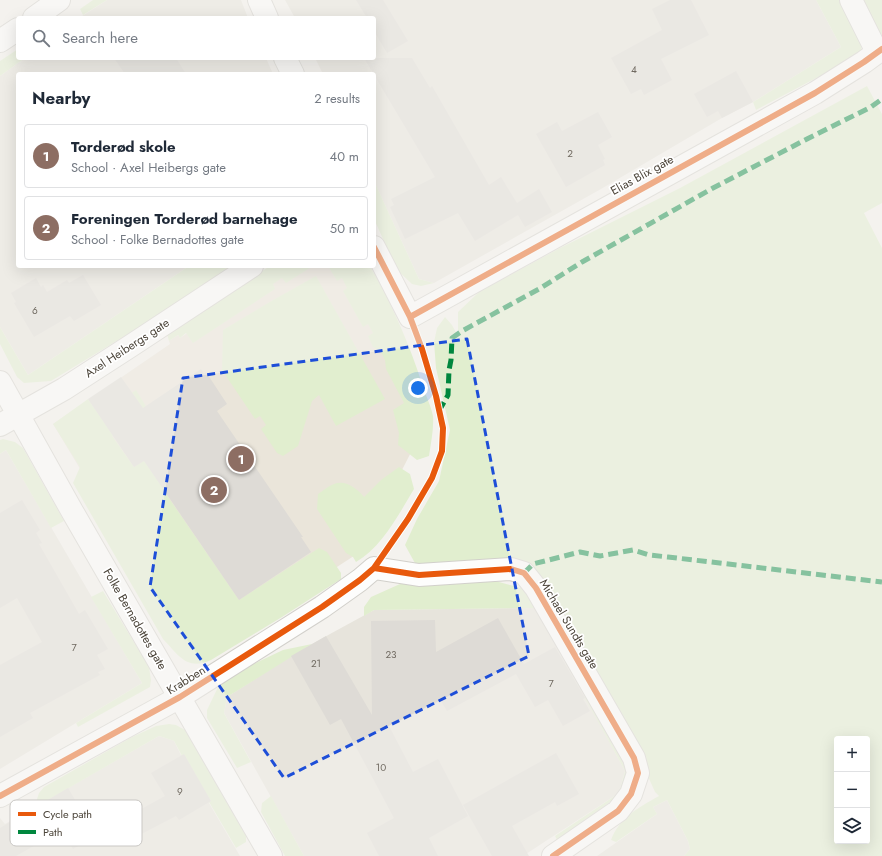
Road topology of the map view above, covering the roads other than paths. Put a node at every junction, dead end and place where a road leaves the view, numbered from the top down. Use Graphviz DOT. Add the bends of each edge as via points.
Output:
graph roads {
  1 [pos="60,0"];
  2 [pos="259,0"];
  3 [pos="851,0"];
  4 [pos="37,16"];
  5 [pos="266,16"];
  6 [pos="16,30"];
  7 [pos="0,42"];
  8 [pos="879,50"];
  9 [pos="286,60"];
  10 [pos="291,72"];
  11 [pos="376,251"];
  12 [pos="249,268"];
  13 [pos="0,382"];
  14 [pos="18,414"];
  15 [pos="0,426"];
  16 [pos="374,568"];
  17 [pos="180,698"];
  18 [pos="0,796"];
  19 [pos="271,856"];
  20 [pos="553,856"];
  1 -- 4 [label="street"];
  2 -- 5 [label="street"];
  3 -- 8 [label="street"];
  6 -- 7 [label="street"];
  8 -- 11 [label="street, Elias Blix gate" via="815,92 410,317"];
  9 -- 10 [label="street"];
  12 -- 14 [label="street, Axel Heibergs gate" via="64,389"];
  13 -- 14 [label="street, Folke Bernadottes gate"];
  14 -- 15 [label="street, Axel Heibergs gate"];
  14 -- 17 [label="street, Folke Bernadottes gate"];
  16 -- 17 [label="street, Krabben" via="322,607"];
  16 -- 20 [label="street, Michael Sundts gate" via="419,575 511,569 524,573 536,588 634,758 638,773 631,794 618,811"];
  17 -- 18 [label="street, Krabben"];
  17 -- 19 [label="street, Folke Bernadottes gate"];
}
